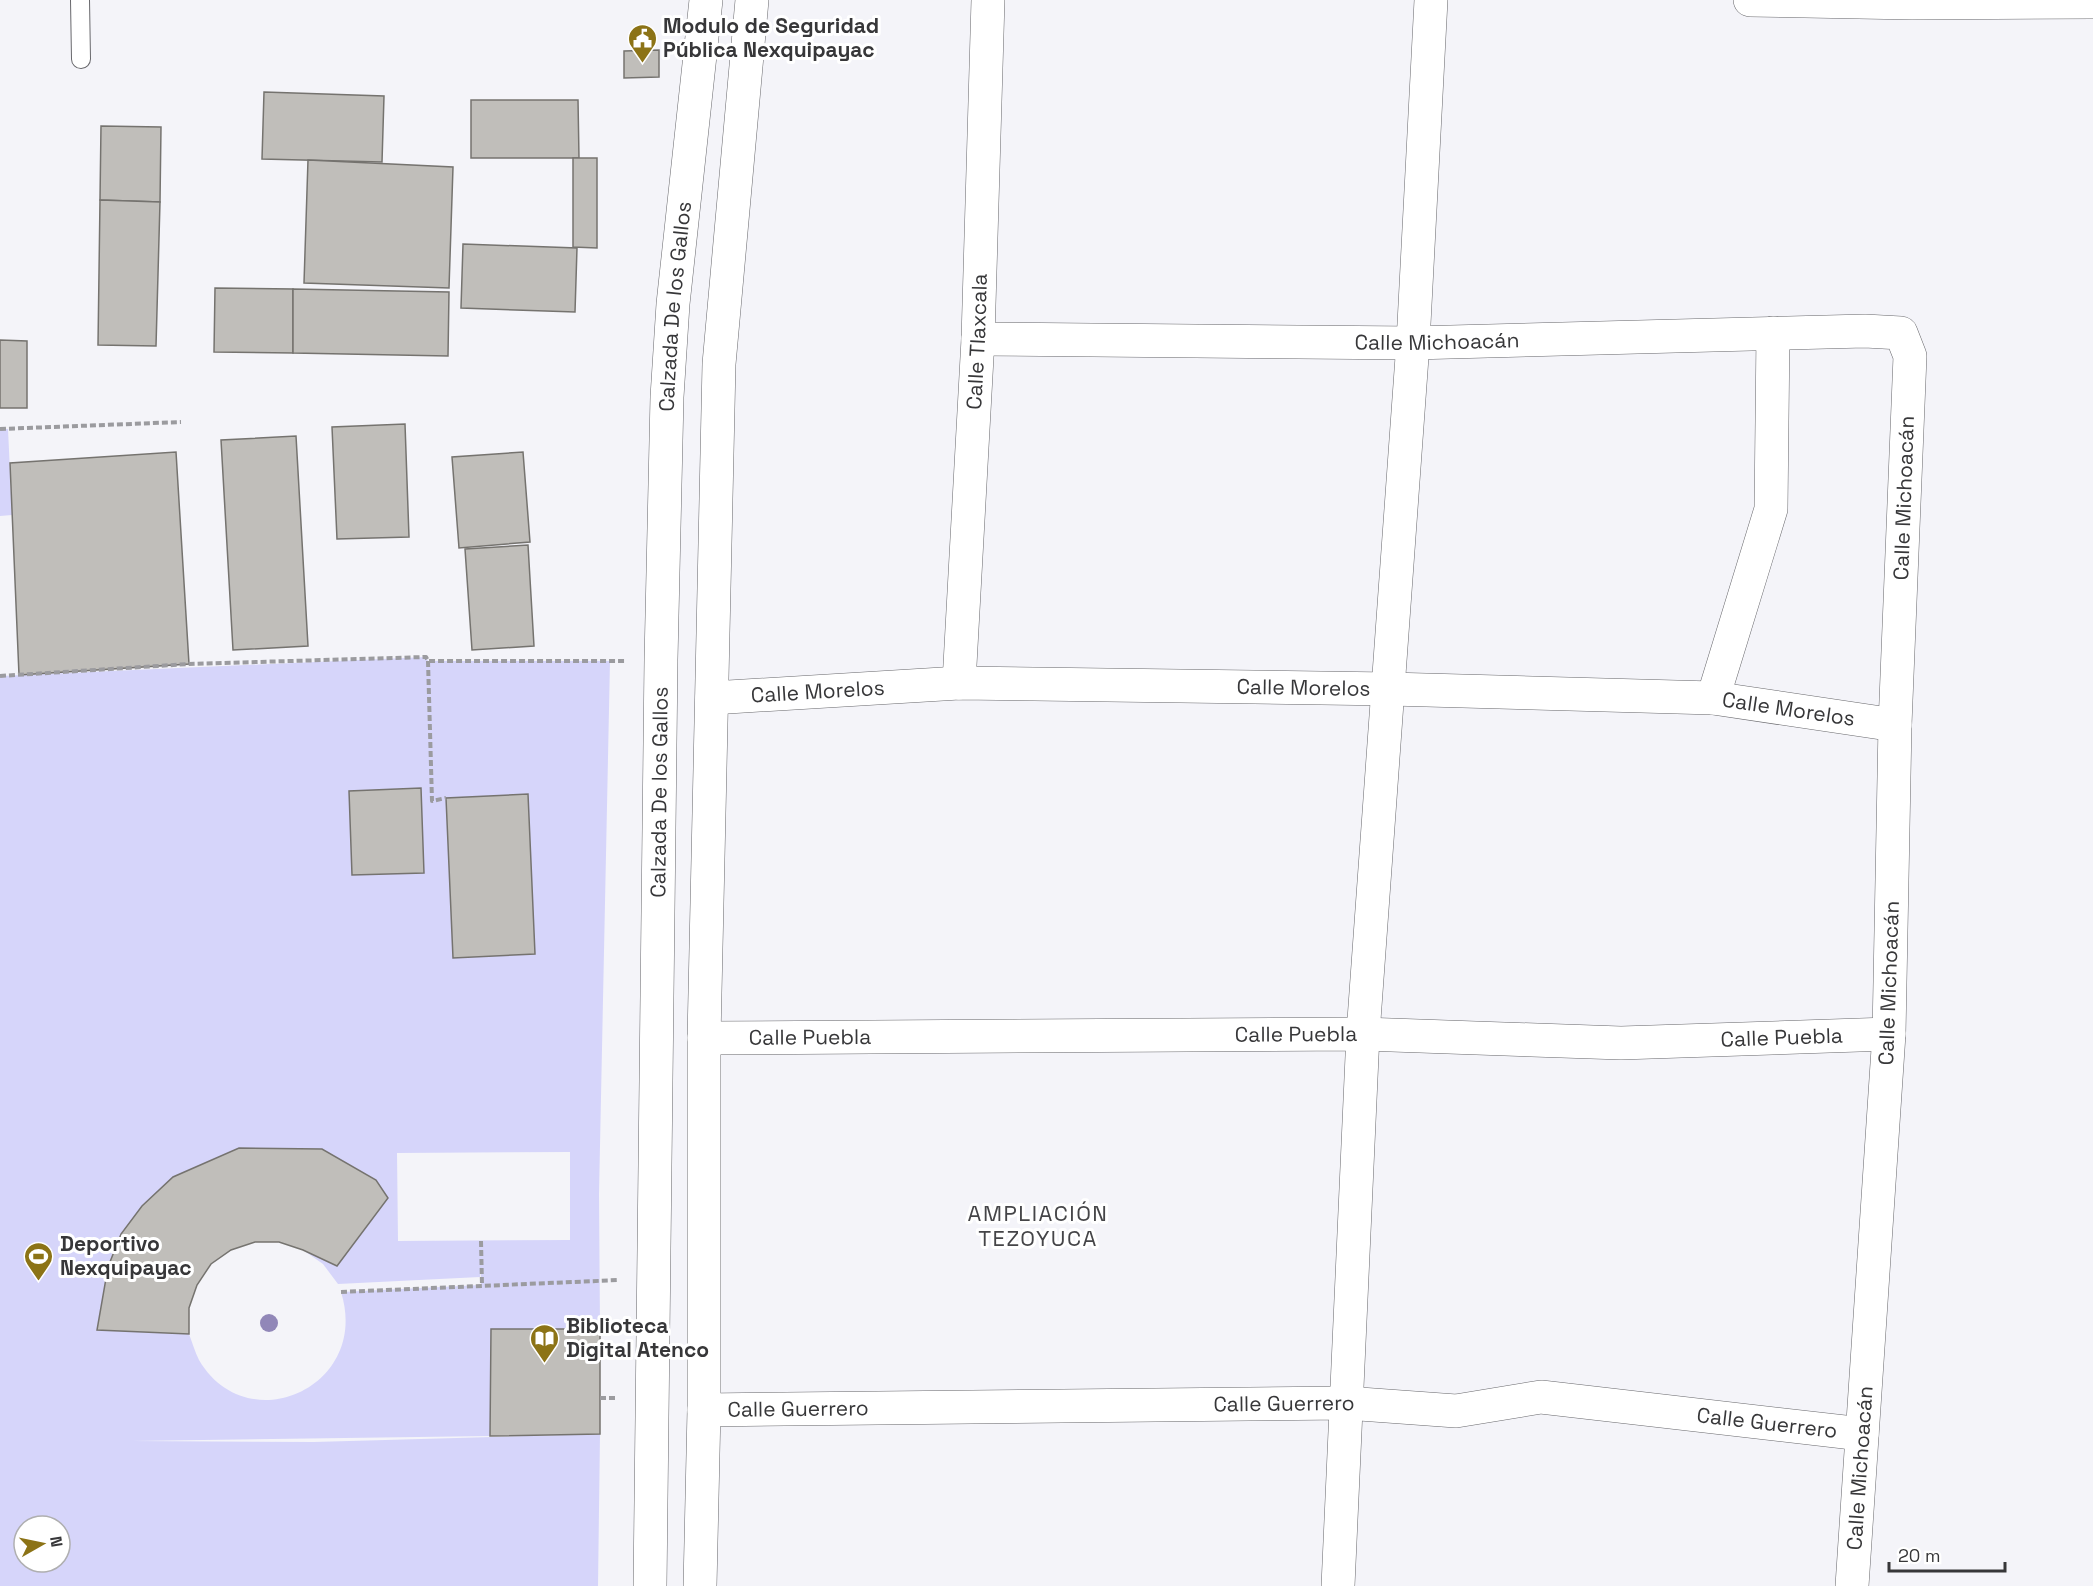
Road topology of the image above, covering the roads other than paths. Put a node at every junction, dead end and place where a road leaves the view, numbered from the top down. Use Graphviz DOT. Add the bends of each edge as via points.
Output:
graph roads {
  1 [pos="80,0"];
  2 [pos="706,0"];
  3 [pos="752,0"];
  4 [pos="988,0"];
  5 [pos="1431,0"];
  6 [pos="1750,0"];
  7 [pos="1912,1"];
  8 [pos="2093,2"];
  9 [pos="81,59"];
  10 [pos="1773,333"];
  11 [pos="978,339"];
  12 [pos="1413,343"];
  13 [pos="959,684"];
  14 [pos="1390,689"];
  15 [pos="712,698"];
  16 [pos="1713,698"];
  17 [pos="1895,725"];
  18 [pos="1363,1034"];
  19 [pos="1889,1034"];
  20 [pos="704,1038"];
  21 [pos="1346,1403"];
  22 [pos="704,1410"];
  23 [pos="1862,1434"];
  24 [pos="650,1586"];
  25 [pos="700,1586"];
  26 [pos="1338,1586"];
  27 [pos="1852,1586"];
  1 -- 9 [label="lane"];
  2 -- 24 [label="street, Calzada De los Gallos" via="673,304 667,397"];
  3 -- 15 [label="street" via="719,364"];
  4 -- 11 [label="street, Calle Tlaxcala"];
  5 -- 12 [label="street"];
  6 -- 7 [label="street"];
  7 -- 8 [label="street"];
  10 -- 12 [label="street, Calle Michoacán"];
  10 -- 16 [label="street" via="1772,509"];
  10 -- 17 [label="street, Calle Michoacán" via="1901,333 1910,356"];
  11 -- 12 [label="street, Calle Michoacán"];
  11 -- 13 [label="street, Calle Tlaxcala"];
  12 -- 14 [label="street"];
  13 -- 14 [label="street, Calle Morelos"];
  13 -- 15 [label="street, Calle Morelos"];
  14 -- 16 [label="street, Calle Morelos"];
  14 -- 18 [label="street"];
  15 -- 20 [label="street"];
  16 -- 17 [label="street, Calle Morelos"];
  17 -- 19 [label="street, Calle Michoacán"];
  18 -- 19 [label="street, Calle Puebla" via="1621,1043"];
  18 -- 20 [label="street, Calle Puebla"];
  18 -- 21 [label="street"];
  19 -- 23 [label="street, Calle Michoacán"];
  20 -- 22 [label="street"];
  21 -- 22 [label="street, Calle Guerrero"];
  21 -- 23 [label="street, Calle Guerrero" via="1456,1411 1541,1397"];
  21 -- 26 [label="street"];
  22 -- 25 [label="street"];
  23 -- 27 [label="street, Calle Michoacán"];
}
